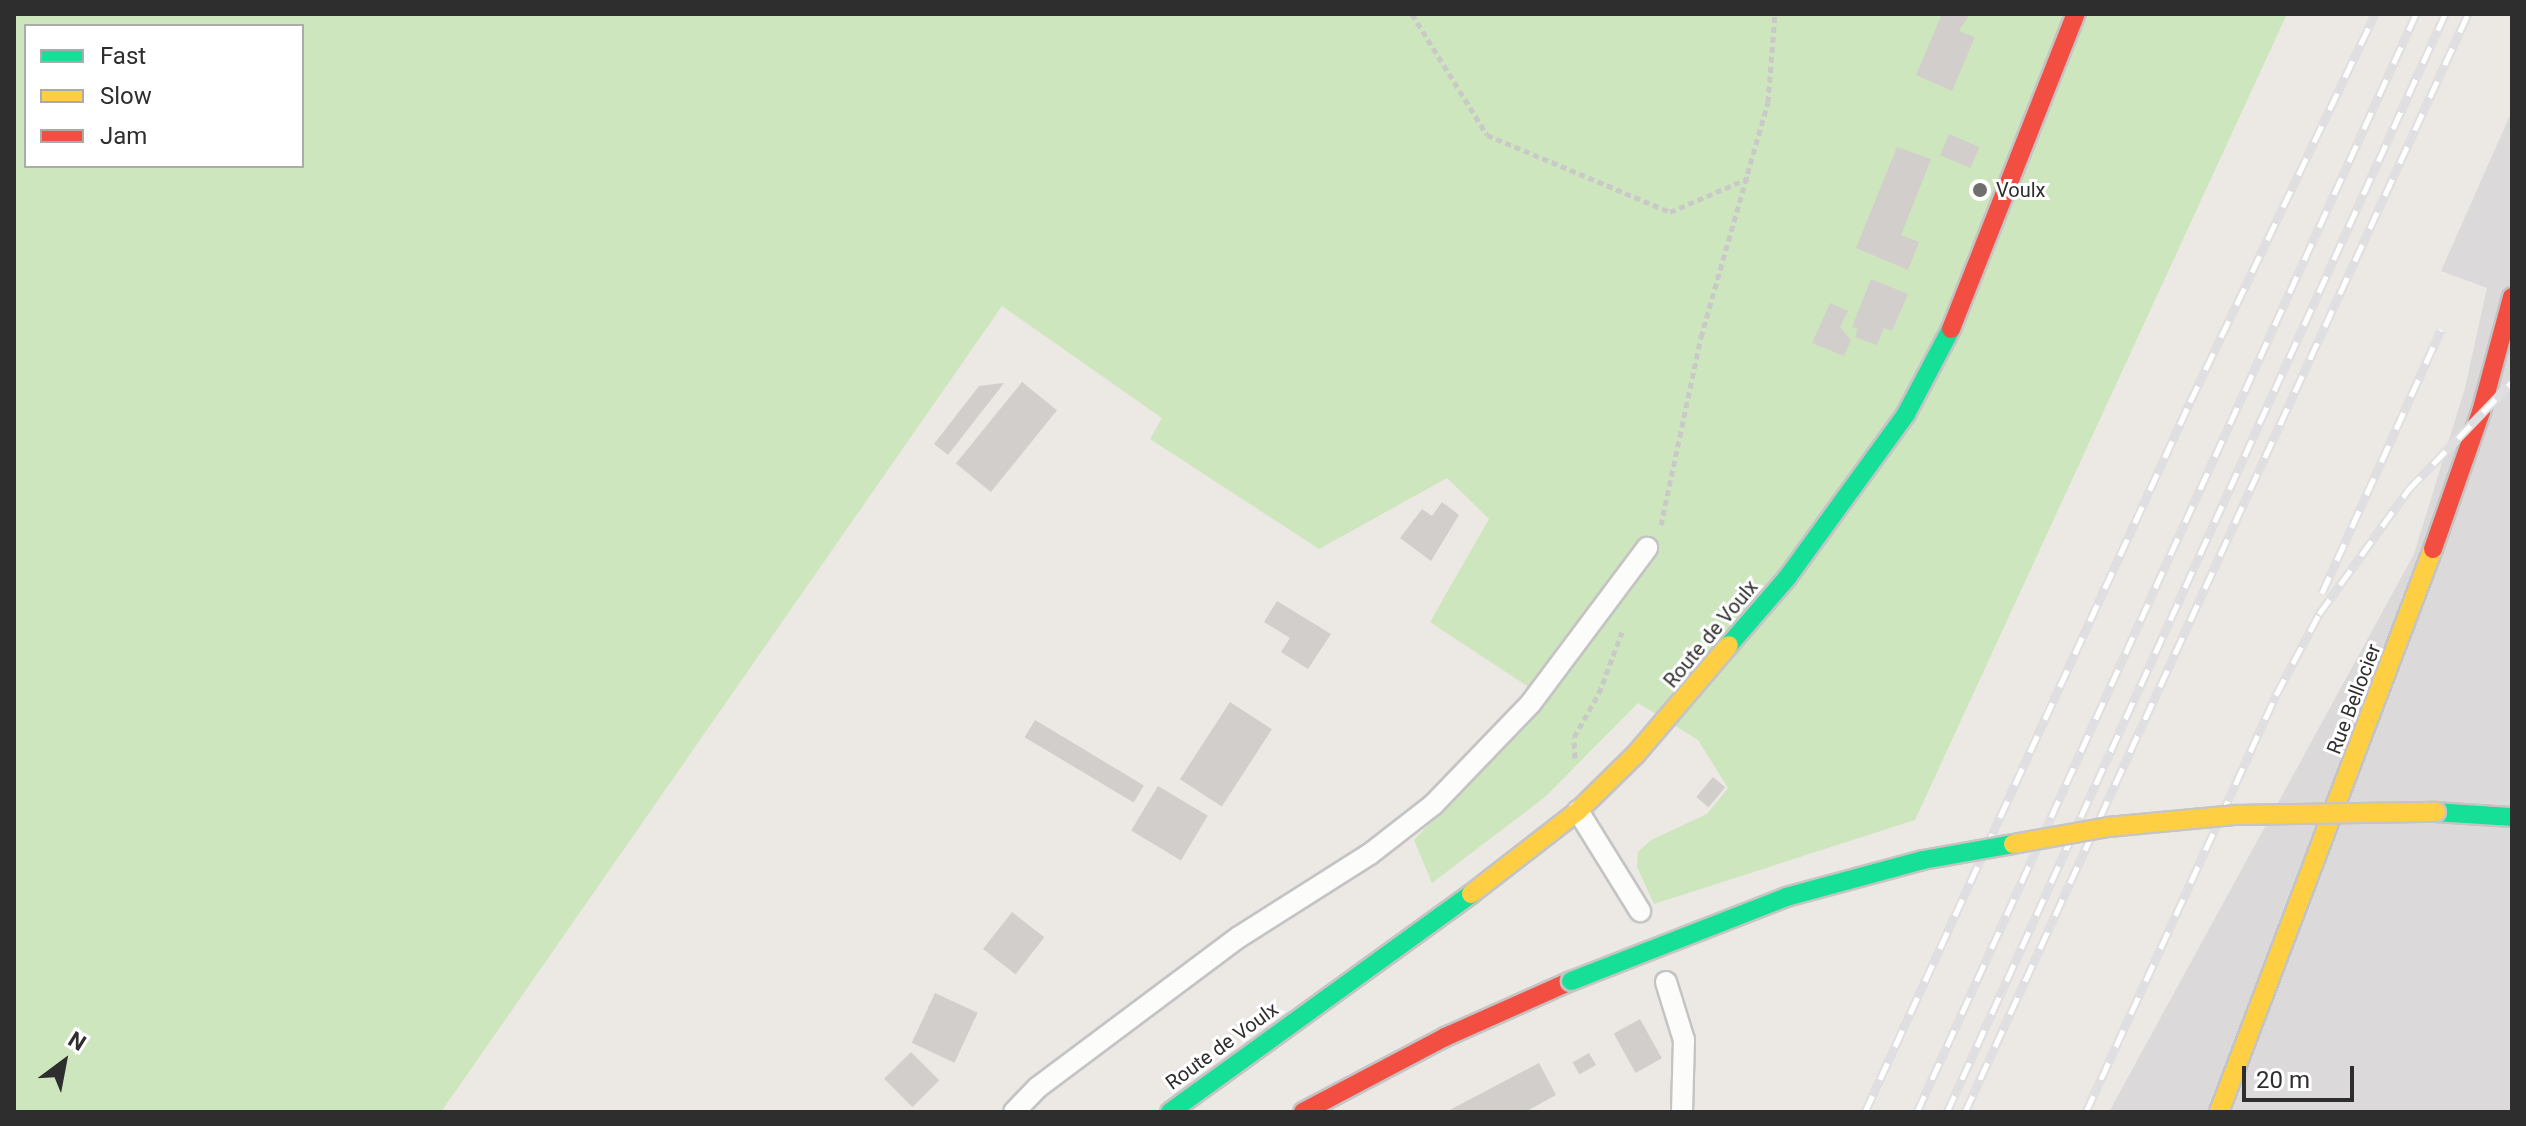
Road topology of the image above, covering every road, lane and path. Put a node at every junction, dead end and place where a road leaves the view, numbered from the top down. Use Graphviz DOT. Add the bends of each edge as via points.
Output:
graph roads {
  1 [pos="1412,14"];
  2 [pos="1775,14"];
  3 [pos="2076,14"];
  4 [pos="1750,178"];
  5 [pos="2512,297"];
  6 [pos="1647,548"];
  7 [pos="1624,624"];
  8 [pos="1578,811"];
  9 [pos="2512,817"];
  10 [pos="1640,911"];
  11 [pos="1666,982"];
  12 [pos="1014,1112"];
  13 [pos="1170,1112"];
  14 [pos="1303,1112"];
  15 [pos="1682,1112"];
  16 [pos="2219,1112"];
  1 -- 4 [label="path" via="1487,135 1670,212"];
  2 -- 4 [label="path" via="1768,102"];
  3 -- 8 [label="main road, Route de Voulx" via="1969,291 1912,405 1787,578 1636,754"];
  4 -- 6 [label="path" via="1701,337 1665,519"];
  5 -- 16 [label="main road, Rue Bellocier" via="2481,412 2407,624"];
  6 -- 12 [label="lane" via="1531,703 1433,805 1370,854 1239,937 1037,1088"];
  7 -- 8 [label="path" via="1599,693 1574,737"];
  8 -- 10 [label="lane"];
  8 -- 13 [label="main road, Route de Voulx"];
  9 -- 14 [label="main road, bridge" via="2436,812 2208,818 2108,827 1923,860 1786,897 1571,981 1445,1037"];
  11 -- 15 [label="lane" via="1684,1040"];
}
